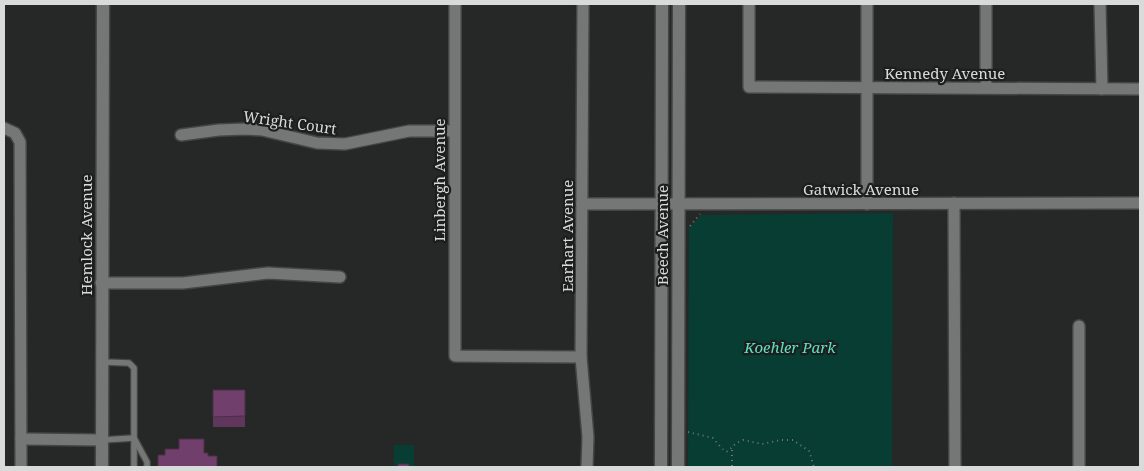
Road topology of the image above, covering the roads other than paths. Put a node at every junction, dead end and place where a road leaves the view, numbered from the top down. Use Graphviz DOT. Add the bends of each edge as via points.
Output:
graph roads {
  1 [pos="103,4"];
  2 [pos="455,4"];
  3 [pos="583,4"];
  4 [pos="662,4"];
  5 [pos="679,4"];
  6 [pos="749,4"];
  7 [pos="868,4"];
  8 [pos="986,4"];
  9 [pos="1100,4"];
  10 [pos="867,88"];
  11 [pos="986,88"];
  12 [pos="1102,89"];
  13 [pos="1140,89"];
  14 [pos="4,128"];
  15 [pos="454,131"];
  16 [pos="181,135"];
  17 [pos="954,203"];
  18 [pos="1140,203"];
  19 [pos="582,204"];
  20 [pos="661,204"];
  21 [pos="678,204"];
  22 [pos="866,204"];
  23 [pos="340,277"];
  24 [pos="102,283"];
  25 [pos="1079,326"];
  26 [pos="581,357"];
  27 [pos="102,362"];
  28 [pos="134,438"];
  29 [pos="21,439"];
  30 [pos="102,440"];
  31 [pos="21,467"];
  32 [pos="102,467"];
  33 [pos="134,467"];
  34 [pos="147,467"];
  35 [pos="587,467"];
  36 [pos="661,467"];
  37 [pos="678,467"];
  38 [pos="955,467"];
  39 [pos="1079,467"];
  1 -- 24 [label="main road, Hemlock Avenue"];
  2 -- 15 [label="street, Linbergh Avenue"];
  3 -- 19 [label="street, Earhart Avenue"];
  4 -- 20 [label="main road, Beech Avenue"];
  5 -- 21 [label="main road, Beech Avenue"];
  6 -- 10 [label="street, Kennedy Avenue" via="749,87"];
  7 -- 10 [label="street"];
  8 -- 11 [label="street"];
  9 -- 12 [label="street"];
  10 -- 11 [label="street, Kennedy Avenue"];
  10 -- 22 [label="street"];
  11 -- 12 [label="street, Kennedy Avenue"];
  12 -- 13 [label="street, Kennedy Avenue"];
  14 -- 29 [label="street" via="15,133 20,142"];
  15 -- 16 [label="street, Wright Court" via="409,131 345,144 246,129"];
  15 -- 26 [label="street, Linbergh Avenue" via="454,356"];
  17 -- 18 [label="street, Gatwick Avenue"];
  17 -- 22 [label="street, Gatwick Avenue"];
  17 -- 38 [label="street"];
  19 -- 20 [label="street, Gatwick Avenue"];
  19 -- 26 [label="street, Earhart Avenue"];
  20 -- 21 [label="street, Gatwick Avenue"];
  20 -- 36 [label="main road, Beech Avenue"];
  21 -- 22 [label="street, Gatwick Avenue"];
  21 -- 37 [label="main road, Beech Avenue"];
  23 -- 24 [label="street" via="268,273 183,283"];
  24 -- 27 [label="main road, Hemlock Avenue"];
  25 -- 39 [label="street"];
  26 -- 35 [label="street, Earhart Avenue" via="588,437"];
  27 -- 28 [label="lane" via="128,363 134,368"];
  27 -- 30 [label="main road, Hemlock Avenue"];
  28 -- 30 [label="lane"];
  28 -- 33 [label="lane"];
  28 -- 34 [label="lane"];
  29 -- 30 [label="street"];
  29 -- 31 [label="street"];
  30 -- 32 [label="main road, Hemlock Avenue"];
}
